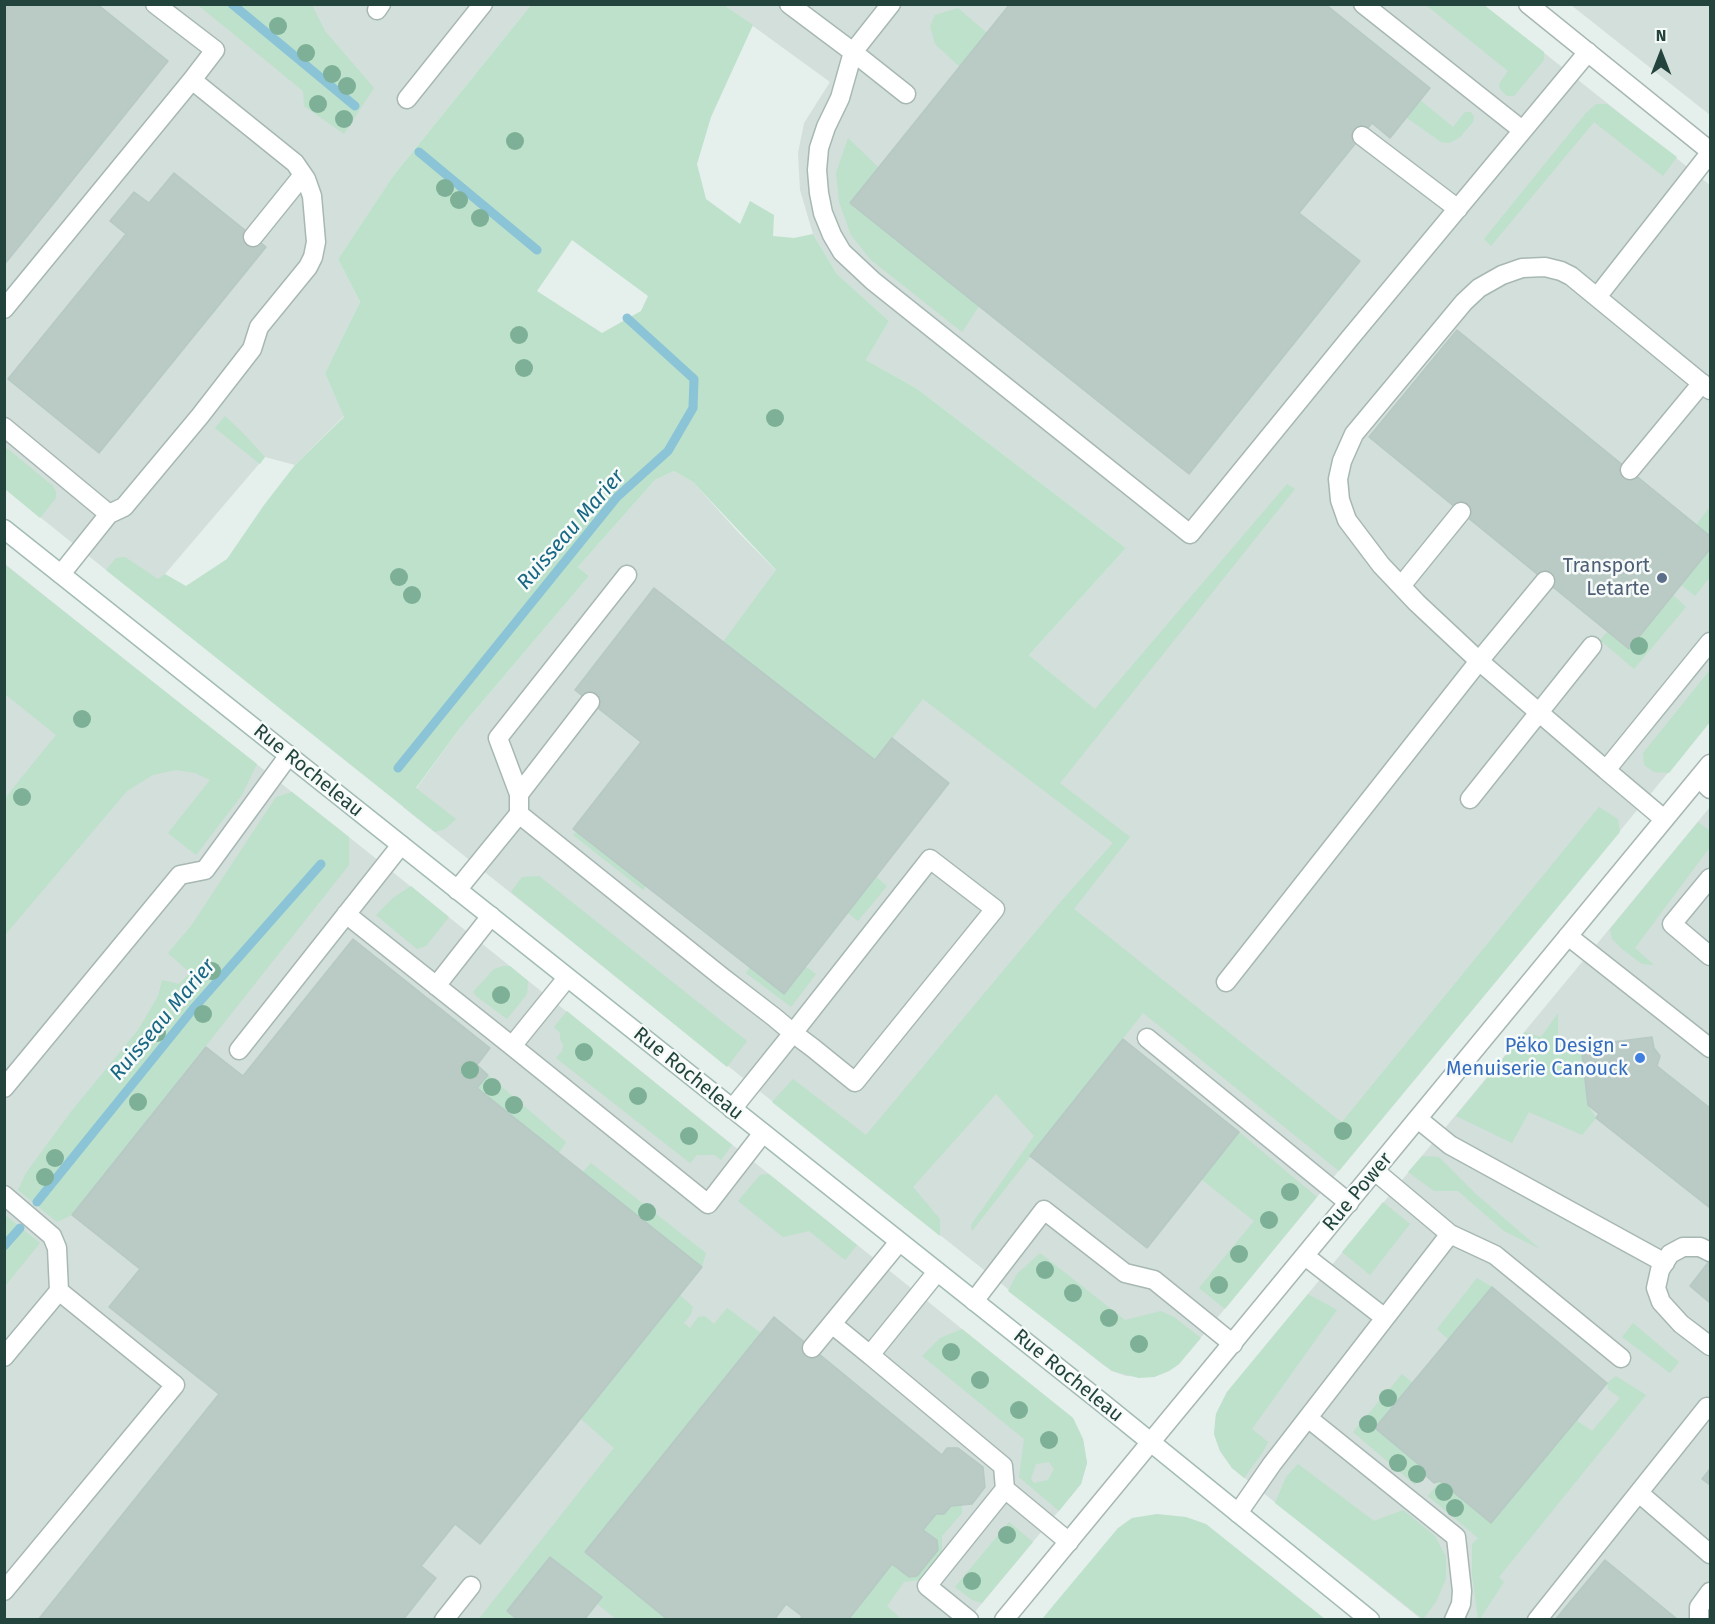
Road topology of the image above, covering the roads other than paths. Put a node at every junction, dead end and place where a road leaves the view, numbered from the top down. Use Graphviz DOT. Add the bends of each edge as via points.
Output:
graph roads {
  1 [pos="155,4"];
  2 [pos="483,4"];
  3 [pos="789,4"];
  4 [pos="891,4"];
  5 [pos="1363,4"];
  6 [pos="1528,4"];
  7 [pos="853,52"];
  8 [pos="1588,52"];
  9 [pos="192,80"];
  10 [pos="906,94"];
  11 [pos="407,99"];
  12 [pos="1522,130"];
  13 [pos="1362,136"];
  14 [pos="1710,152"];
  15 [pos="303,175"];
  16 [pos="1458,209"];
  17 [pos="253,237"];
  18 [pos="1597,297"];
  19 [pos="4,309"];
  20 [pos="1706,386"];
  21 [pos="4,427"];
  22 [pos="1630,470"];
  23 [pos="1461,512"];
  24 [pos="109,514"];
  25 [pos="4,529"];
  26 [pos="61,574"];
  27 [pos="627,575"];
  28 [pos="1545,581"];
  29 [pos="1401,586"];
  30 [pos="1710,642"];
  31 [pos="1592,646"];
  32 [pos="1479,661"];
  33 [pos="590,702"];
  34 [pos="1539,712"];
  35 [pos="289,755"];
  36 [pos="1710,764"];
  37 [pos="1606,770"];
  38 [pos="1705,783"];
  39 [pos="519,794"];
  40 [pos="1470,799"];
  41 [pos="519,814"];
  42 [pos="1664,819"];
  43 [pos="401,845"];
  44 [pos="1710,878"];
  45 [pos="457,890"];
  46 [pos="346,914"];
  47 [pos="491,916"];
  48 [pos="1569,936"];
  49 [pos="1710,956"];
  50 [pos="567,978"];
  51 [pos="1226,982"];
  52 [pos="436,986"];
  53 [pos="794,1033"];
  54 [pos="1147,1038"];
  55 [pos="512,1046"];
  56 [pos="1710,1048"];
  57 [pos="239,1050"];
  58 [pos="4,1088"];
  59 [pos="732,1109"];
  60 [pos="1418,1119"];
  61 [pos="763,1133"];
  62 [pos="1375,1171"];
  63 [pos="4,1195"];
  64 [pos="1349,1203"];
  65 [pos="1450,1234"];
  66 [pos="899,1242"];
  67 [pos="1710,1252"];
  68 [pos="1305,1256"];
  69 [pos="1665,1263"];
  70 [pos="937,1272"];
  71 [pos="59,1291"];
  72 [pos="974,1301"];
  73 [pos="1385,1318"];
  74 [pos="832,1324"];
  75 [pos="1233,1344"];
  76 [pos="1710,1346"];
  77 [pos="812,1348"];
  78 [pos="870,1355"];
  79 [pos="4,1357"];
  80 [pos="1621,1358"];
  81 [pos="1707,1407"];
  82 [pos="1308,1418"];
  83 [pos="1151,1443"];
  84 [pos="1005,1490"];
  85 [pos="1639,1493"];
  86 [pos="1238,1513"];
  87 [pos="1069,1542"];
  88 [pos="1710,1554"];
  89 [pos="471,1586"];
  90 [pos="4,1591"];
  91 [pos="1710,1592"];
  92 [pos="1365,1618"];
  93 [pos="444,1620"];
  94 [pos="969,1620"];
  95 [pos="1004,1620"];
  96 [pos="1454,1620"];
  97 [pos="1537,1620"];
  98 [pos="1699,1620"];
  1 -- 9 [label="street" via="215,50"];
  2 -- 11 [label="street"];
  3 -- 7 [label="street"];
  4 -- 7 [label="street"];
  5 -- 12 [label="street"];
  6 -- 8 [label="street"];
  7 -- 10 [label="street"];
  7 -- 16 [label="street" via="840,98 819,148 817,170 823,213 842,252 882,289 1190,534"];
  8 -- 12 [label="street"];
  8 -- 14 [label="street"];
  9 -- 15 [label="street" via="295,163"];
  9 -- 19 [label="street"];
  12 -- 16 [label="street"];
  13 -- 16 [label="street"];
  14 -- 18 [label="street"];
  15 -- 17 [label="street"];
  15 -- 24 [label="street" via="312,196 316,242 308,267 259,327 252,349 200,416 124,507"];
  18 -- 20 [label="street"];
  18 -- 29 [label="street" via="1572,276 1545,267 1522,268 1502,275 1479,288 1444,324 1354,434 1340,468 1340,500 1347,520"];
  20 -- 22 [label="street"];
  21 -- 24 [label="street"];
  23 -- 29 [label="street"];
  24 -- 26 [label="street"];
  25 -- 26 [label="street, Rue Rocheleau"];
  26 -- 35 [label="street, Rue Rocheleau"];
  27 -- 39 [label="street" via="498,738"];
  28 -- 32 [label="street"];
  29 -- 32 [label="street"];
  30 -- 37 [label="street"];
  31 -- 34 [label="street"];
  32 -- 34 [label="street"];
  32 -- 51 [label="street"];
  33 -- 39 [label="street"];
  34 -- 37 [label="street"];
  34 -- 40 [label="street"];
  35 -- 43 [label="street, Rue Rocheleau"];
  35 -- 58 [label="street" via="205,870 180,875"];
  36 -- 38 [label="street, Rue Power"];
  37 -- 42 [label="street"];
  38 -- 42 [label="street, Rue Power"];
  39 -- 41 [label="street"];
  41 -- 45 [label="street"];
  41 -- 53 [label="street"];
  42 -- 48 [label="street, Rue Power"];
  43 -- 45 [label="street, Rue Rocheleau"];
  43 -- 46 [label="street"];
  44 -- 49 [label="street" via="1672,924"];
  45 -- 47 [label="street, Rue Rocheleau"];
  46 -- 52 [label="street"];
  46 -- 57 [label="street"];
  47 -- 50 [label="street, Rue Rocheleau"];
  47 -- 52 [label="street"];
  48 -- 56 [label="street"];
  48 -- 60 [label="street, Rue Power"];
  50 -- 55 [label="street"];
  50 -- 59 [label="street, Rue Rocheleau"];
  52 -- 55 [label="street"];
  53 -- 53 [label="street" via="930,859 995,909 855,1082"];
  53 -- 59 [label="street"];
  54 -- 64 [label="street"];
  55 -- 61 [label="street" via="708,1203"];
  59 -- 61 [label="street, Rue Rocheleau"];
  60 -- 62 [label="street, Rue Power"];
  60 -- 69 [label="street" via="1450,1145"];
  61 -- 66 [label="street, Rue Rocheleau"];
  62 -- 64 [label="street, Rue Power"];
  62 -- 65 [label="street"];
  63 -- 71 [label="street" via="52,1236 57,1248"];
  64 -- 68 [label="street, Rue Power"];
  65 -- 73 [label="street"];
  65 -- 80 [label="street" via="1495,1255"];
  66 -- 70 [label="street, Rue Rocheleau"];
  66 -- 74 [label="street"];
  67 -- 69 [label="street" via="1700,1247 1683,1247 1670,1254"];
  68 -- 73 [label="street"];
  68 -- 75 [label="street, Rue Power"];
  69 -- 76 [label="street" via="1656,1288 1661,1302 1681,1324"];
  70 -- 72 [label="street, Rue Rocheleau"];
  70 -- 78 [label="street"];
  71 -- 79 [label="street"];
  71 -- 90 [label="street" via="175,1385"];
  72 -- 75 [label="street" via="1044,1210 1125,1273 1154,1280"];
  72 -- 83 [label="street, Rue Rocheleau"];
  73 -- 82 [label="street"];
  74 -- 77 [label="street"];
  74 -- 78 [label="street"];
  75 -- 83 [label="street, Rue Power"];
  78 -- 84 [label="street" via="1003,1466"];
  81 -- 85 [label="street"];
  82 -- 86 [label="street"];
  82 -- 96 [label="street" via="1456,1537 1462,1591"];
  83 -- 86 [label="street, Rue Rocheleau"];
  83 -- 87 [label="street, Rue Power"];
  84 -- 87 [label="street"];
  84 -- 94 [label="street" via="927,1586"];
  85 -- 88 [label="street"];
  85 -- 97 [label="street"];
  86 -- 92 [label="street, Rue Rocheleau"];
  87 -- 95 [label="street, Rue Power"];
  89 -- 93 [label="street"];
  91 -- 98 [label="street" via="1699,1607"];
}
